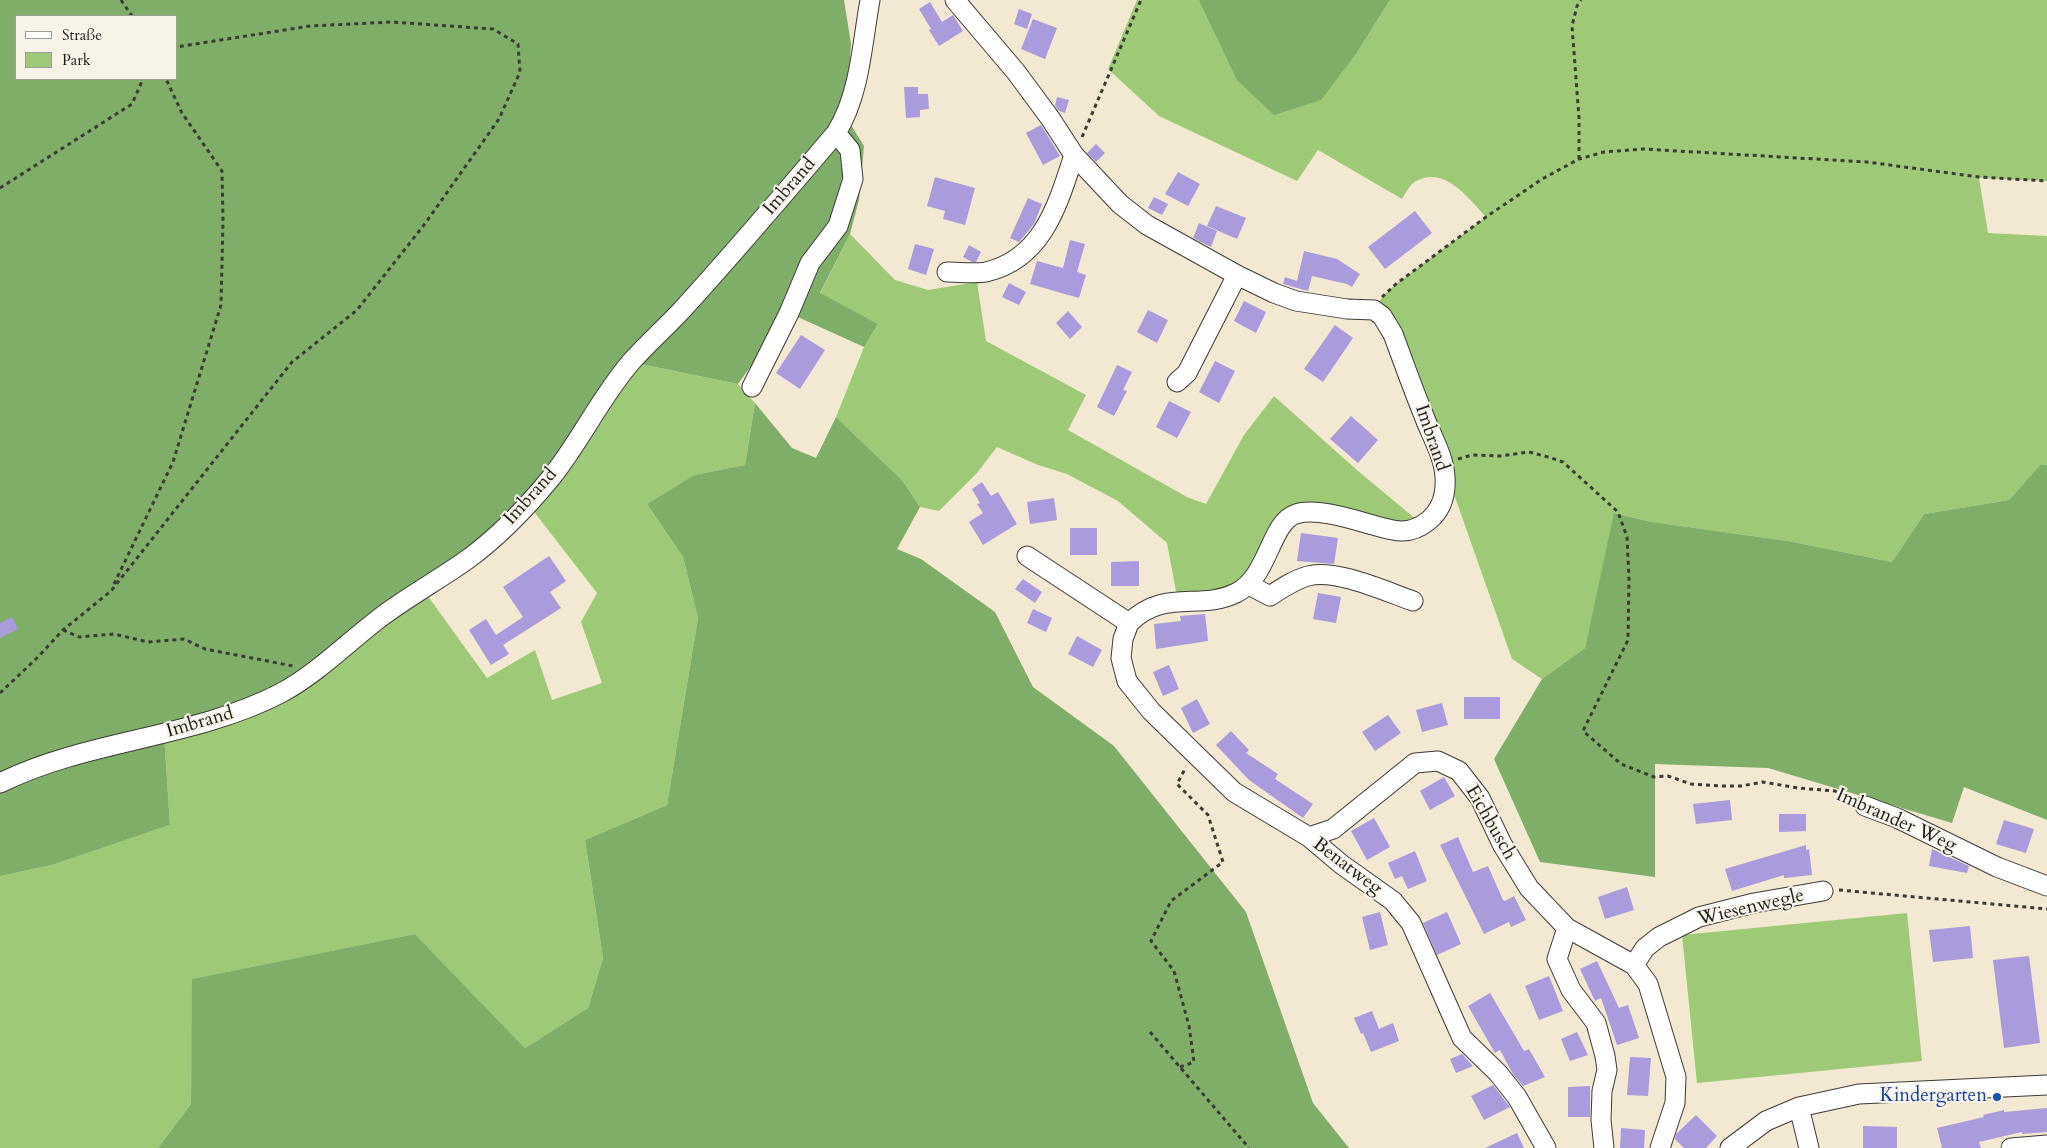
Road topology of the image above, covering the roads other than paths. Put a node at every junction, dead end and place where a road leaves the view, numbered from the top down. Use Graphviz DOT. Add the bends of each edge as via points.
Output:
graph roads {
  1 [pos="870,0"];
  2 [pos="955,0"];
  3 [pos="836,133"];
  4 [pos="1074,155"];
  5 [pos="947,272"];
  6 [pos="1237,275"];
  7 [pos="1177,382"];
  8 [pos="752,387"];
  9 [pos="1027,556"];
  10 [pos="1249,585"];
  11 [pos="1413,602"];
  12 [pos="1129,622"];
  13 [pos="0,783"];
  14 [pos="1865,806"];
  15 [pos="1309,838"];
  16 [pos="2047,886"];
  17 [pos="1823,891"];
  18 [pos="1567,928"];
  19 [pos="1634,965"];
  20 [pos="2047,1085"];
  21 [pos="1799,1108"];
  22 [pos="2047,1145"];
  23 [pos="1546,1148"];
  24 [pos="1604,1148"];
  25 [pos="1660,1148"];
  26 [pos="1730,1148"];
  27 [pos="1809,1148"];
  28 [pos="2011,1148"];
  1 -- 3 [label="street, Imbrand" via="853,94 846,117"];
  2 -- 4 [label="street" via="1016,72"];
  3 -- 8 [label="street" via="850,150 853,179 838,226 810,263"];
  3 -- 13 [label="street, Imbrand" via="611,387 571,451 528,504 469,559 380,617 316,670 252,707 216,720 62,759"];
  4 -- 5 [label="street" via="1058,206 1028,251 1011,264 984,272"];
  4 -- 6 [label="street" via="1120,204 1146,225"];
  6 -- 7 [label="street" via="1188,373"];
  6 -- 10 [label="street, Imbrand" via="1296,300 1374,310 1382,316 1393,334 1443,463 1445,487 1443,501 1437,511 1423,525 1408,531 1394,531 1314,512 1295,514 1283,523 1264,564"];
  9 -- 12 [label="street"];
  10 -- 11 [label="street" via="1270,596 1309,575 1341,576"];
  10 -- 12 [label="street" via="1222,598 1156,604"];
  12 -- 15 [label="street, Benatweg" via="1122,639 1121,658 1127,681 1151,711 1234,792"];
  14 -- 16 [label="street, Imbrander Weg" via="1897,818 1997,867"];
  15 -- 18 [label="street, Eichbusch" via="1333,829 1415,763 1438,761 1459,772 1480,798 1502,844 1529,888"];
  15 -- 23 [label="street, Benatweg" via="1393,901 1411,923 1462,1038 1517,1096"];
  17 -- 19 [label="street, Wiesenwegle" via="1699,917 1659,937 1645,948"];
  18 -- 19 [label="street, Eichbusch"];
  18 -- 24 [label="street" via="1557,959 1571,990 1596,1023 1605,1056 1607,1070 1601,1120"];
  19 -- 25 [label="street" via="1648,984 1676,1077 1675,1103"];
  20 -- 21 [label="street" via="1859,1094"];
  21 -- 26 [label="street" via="1766,1121"];
  21 -- 27 [label="street"];
  22 -- 28 [label="street"];
}
